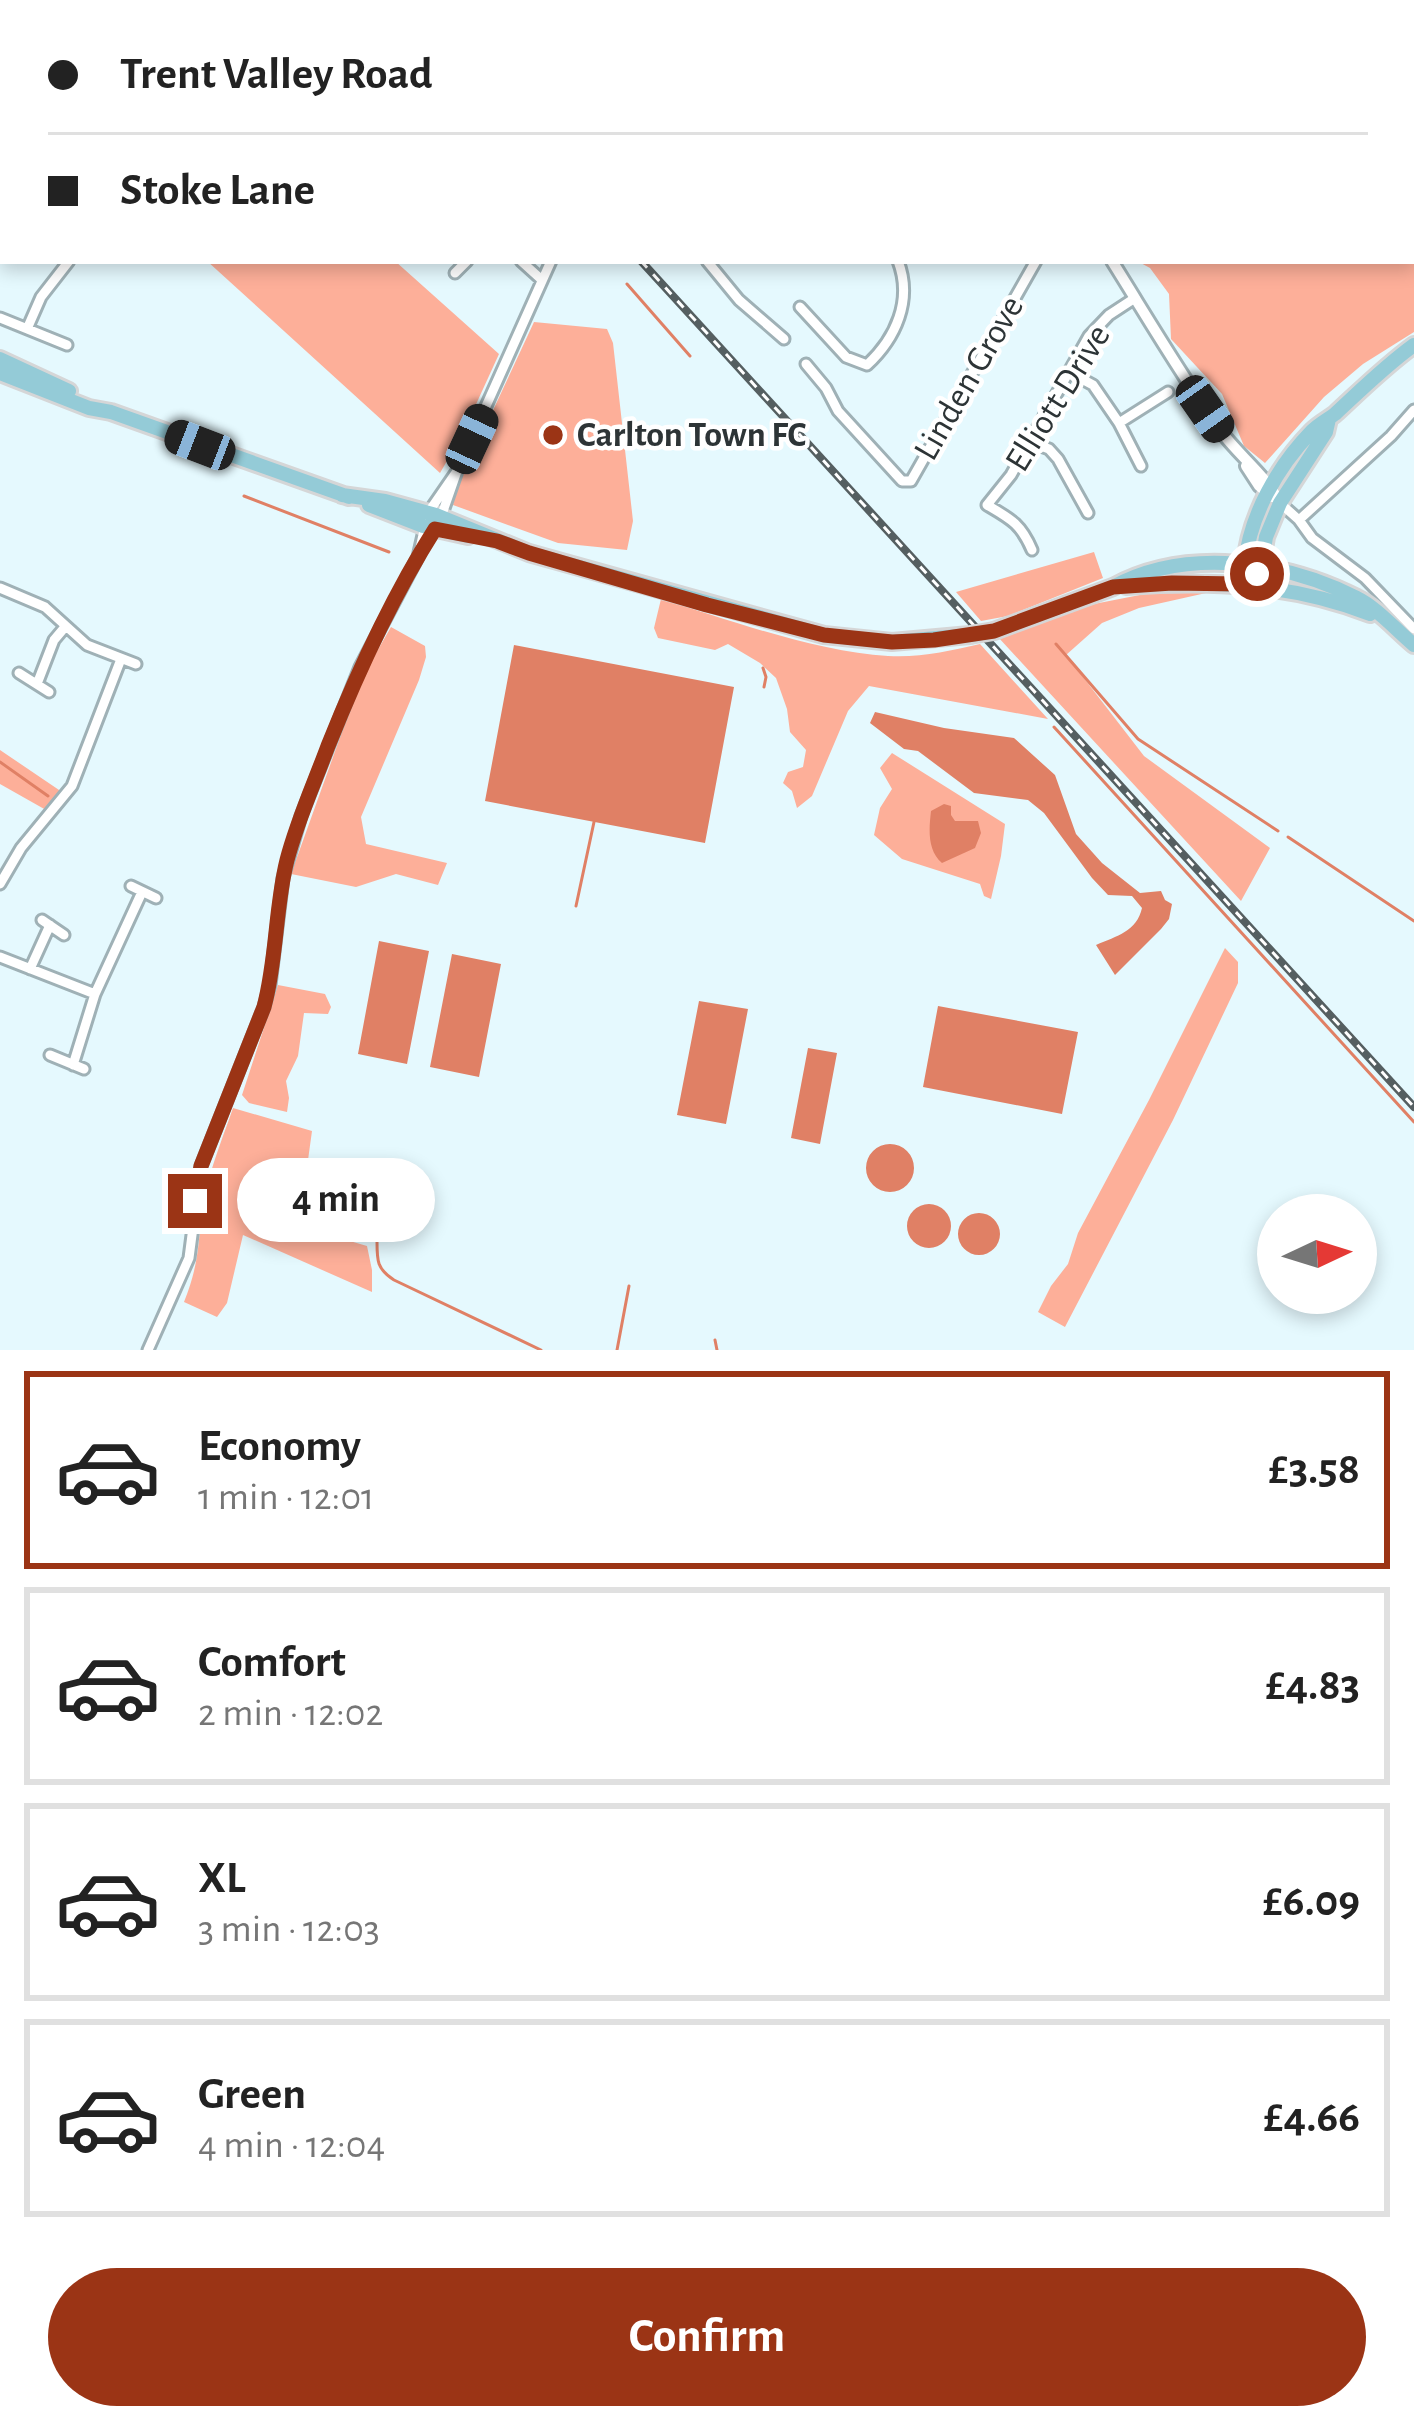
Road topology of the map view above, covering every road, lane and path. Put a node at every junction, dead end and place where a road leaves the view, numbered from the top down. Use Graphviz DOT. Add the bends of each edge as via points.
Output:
graph roads {
  1 [pos="67,264"];
  2 [pos="464,264"];
  3 [pos="523,264"];
  4 [pos="550,264"];
  5 [pos="709,264"];
  6 [pos="899,264"];
  7 [pos="1034,264"];
  8 [pos="1114,264"];
  9 [pos="455,273"];
  10 [pos="542,280"];
  11 [pos="1135,298"];
  12 [pos="800,308"];
  13 [pos="0,318"];
  14 [pos="27,329"];
  15 [pos="784,339"];
  16 [pos="67,345"];
  17 [pos="1414,345"];
  18 [pos="0,359"];
  19 [pos="806,364"];
  20 [pos="1069,372"];
  21 [pos="3,373"];
  22 [pos="1168,392"];
  23 [pos="1414,410"];
  24 [pos="111,412"];
  25 [pos="1119,423"];
  26 [pos="1030,442"];
  27 [pos="1142,466"];
  28 [pos="1273,494"];
  29 [pos="1088,513"];
  30 [pos="1299,520"];
  31 [pos="432,521"];
  32 [pos="1032,550"];
  33 [pos="1249,574"];
  34 [pos="0,589"];
  35 [pos="1384,620"];
  36 [pos="65,627"];
  37 [pos="1414,628"];
  38 [pos="1414,645"];
  39 [pos="121,658"];
  40 [pos="136,664"];
  41 [pos="19,673"];
  42 [pos="37,684"];
  43 [pos="49,692"];
  44 [pos="1,878"];
  45 [pos="157,898"];
  46 [pos="64,934"];
  47 [pos="0,957"];
  48 [pos="30,969"];
  49 [pos="95,994"];
  50 [pos="50,1055"];
  51 [pos="148,1350"];
  1 -- 14 [label="street"];
  2 -- 9 [label="street"];
  3 -- 10 [label="street"];
  4 -- 10 [label="street"];
  5 -- 15 [label="street"];
  6 -- 12 [label="street" via="906,304 866,365 847,357"];
  7 -- 19 [label="street, Linden Grove" via="911,481 902,481 838,411"];
  8 -- 11 [label="street"];
  10 -- 31 [label="street"];
  11 -- 20 [label="street, Elliott Drive" via="1089,336"];
  11 -- 28 [label="street" via="1259,486"];
  13 -- 14 [label="street"];
  14 -- 16 [label="street"];
  17 -- 28 [label="main road" via="1329,419"];
  18 -- 24 [label="main road"];
  20 -- 25 [label="street" via="1093,385"];
  20 -- 26 [label="street, Elliott Drive"];
  21 -- 24 [label="main road"];
  22 -- 25 [label="street"];
  23 -- 30 [label="street"];
  24 -- 31 [label="main road"];
  25 -- 27 [label="street"];
  26 -- 29 [label="street" via="1058,459"];
  26 -- 32 [label="street, Elliott Drive" via="988,505 1014,520"];
  28 -- 30 [label="street"];
  28 -- 33 [label="main road" via="1247,540"];
  30 -- 37 [label="street"];
  31 -- 33 [label="main road, bridge" via="713,607 824,635 892,642 994,631 1113,587"];
  31 -- 51 [label="street" via="360,668 297,827 264,1007 201,1166 189,1258"];
  33 -- 35 [label="main road"];
  33 -- 35 [label="main road" via="1317,581 1361,599"];
  34 -- 36 [label="street" via="45,607"];
  35 -- 38 [label="main road"];
  36 -- 39 [label="street"];
  36 -- 42 [label="street"];
  39 -- 40 [label="street"];
  39 -- 44 [label="street" via="72,786"];
  41 -- 42 [label="street"];
  42 -- 43 [label="street"];
  45 -- 49 [label="street" via="137,889"];
  46 -- 48 [label="street" via="46,923"];
  47 -- 48 [label="street"];
  48 -- 49 [label="street"];
  49 -- 50 [label="street" via="78,1067"];
}
